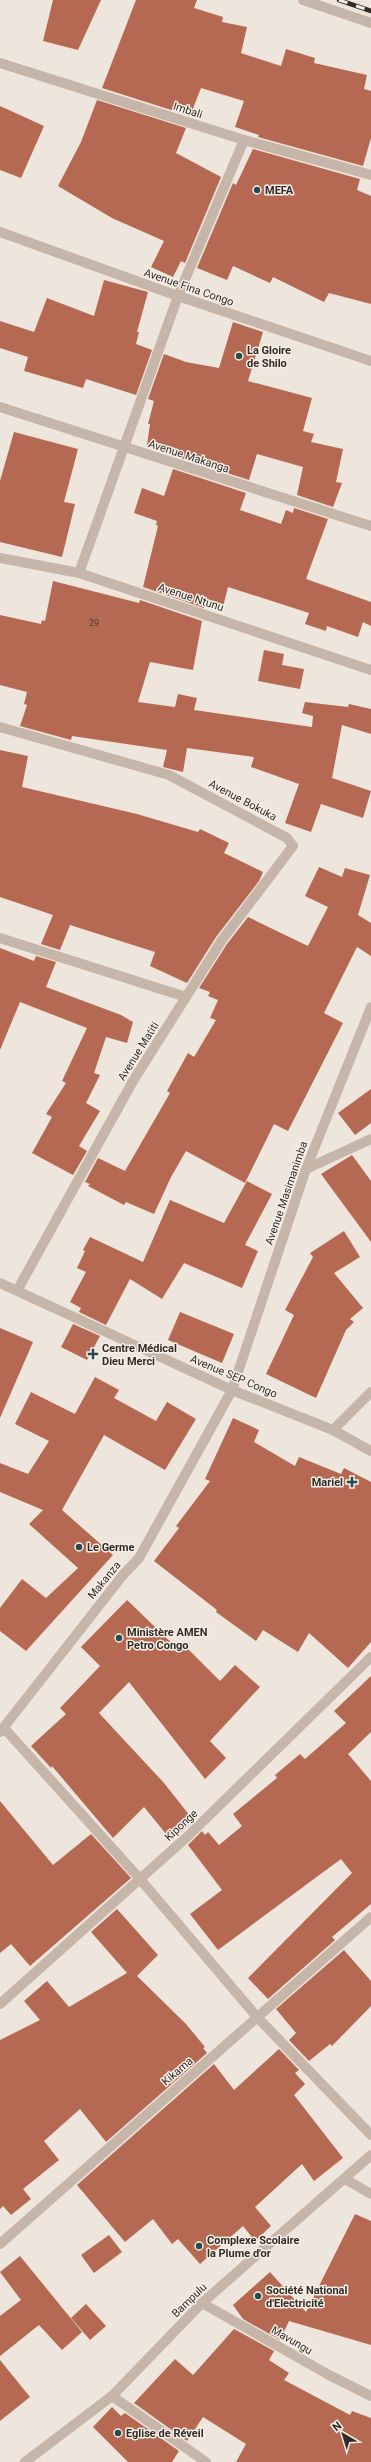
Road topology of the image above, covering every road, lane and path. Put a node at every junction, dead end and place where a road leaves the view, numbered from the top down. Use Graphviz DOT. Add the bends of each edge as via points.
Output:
graph roads {
  1 [pos="303,0"];
  2 [pos="371,23"];
  3 [pos="0,63"];
  4 [pos="244,140"];
  5 [pos="371,175"];
  6 [pos="0,232"];
  7 [pos="178,296"];
  8 [pos="371,361"];
  9 [pos="0,407"];
  10 [pos="123,448"];
  11 [pos="371,526"];
  12 [pos="0,558"];
  13 [pos="79,573"];
  14 [pos="371,670"];
  15 [pos="0,727"];
  16 [pos="0,938"];
  17 [pos="186,997"];
  18 [pos="371,1007"];
  19 [pos="371,1139"];
  20 [pos="306,1169"];
  21 [pos="0,1283"];
  22 [pos="18,1289"];
  23 [pos="232,1390"];
  24 [pos="371,1392"];
  25 [pos="333,1430"];
  26 [pos="371,1451"];
  27 [pos="371,1657"];
  28 [pos="2,1730"];
  29 [pos="140,1879"];
  30 [pos="371,1917"];
  31 [pos="0,2004"];
  32 [pos="257,2017"];
  33 [pos="371,2135"];
  34 [pos="371,2155"];
  35 [pos="345,2179"];
  36 [pos="371,2194"];
  37 [pos="0,2244"];
  38 [pos="202,2303"];
  39 [pos="112,2396"];
  40 [pos="371,2396"];
  41 [pos="25,2462"];
  42 [pos="206,2462"];
  1 -- 2 [label="street"];
  3 -- 4 [label="street, Imbali"];
  4 -- 5 [label="street, Imbali"];
  4 -- 7 [label="street"];
  6 -- 7 [label="street, Avenue Fina Congo"];
  7 -- 8 [label="street, Avenue Fina Congo"];
  7 -- 10 [label="street"];
  9 -- 10 [label="street, Avenue Makanga"];
  10 -- 11 [label="street, Avenue Makanga"];
  10 -- 13 [label="street"];
  12 -- 13 [label="street, Avenue Ntunu"];
  13 -- 14 [label="street, Avenue Ntunu"];
  15 -- 17 [label="street, Avenue Bokuka" via="169,775 287,838 294,846 222,940"];
  16 -- 17 [label="street"];
  17 -- 22 [label="street, Avenue Matiti" via="133,1081"];
  18 -- 20 [label="street, Avenue Masimanimba"];
  19 -- 20 [label="street"];
  20 -- 23 [label="street, Avenue Masimanimba"];
  21 -- 22 [label="street, Avenue SEP Congo"];
  22 -- 23 [label="street, Avenue SEP Congo"];
  23 -- 25 [label="street, Avenue SEP Congo"];
  23 -- 28 [label="street, Makanza" via="139,1558"];
  24 -- 25 [label="street"];
  25 -- 26 [label="street, Avenue SEP Congo"];
  27 -- 29 [label="street, Kiponge" via="188,1836"];
  28 -- 29 [label="street"];
  29 -- 31 [label="street, Kiponge"];
  29 -- 32 [label="street"];
  30 -- 32 [label="street, Kikama"];
  32 -- 33 [label="street"];
  32 -- 37 [label="street, Kikama"];
  34 -- 35 [label="street, Bampulu"];
  35 -- 36 [label="street"];
  35 -- 38 [label="street, Bampulu"];
  38 -- 39 [label="street, Bampulu"];
  38 -- 40 [label="street, Mavungu"];
  39 -- 41 [label="street, Bampulu"];
  39 -- 42 [label="street"];
}
